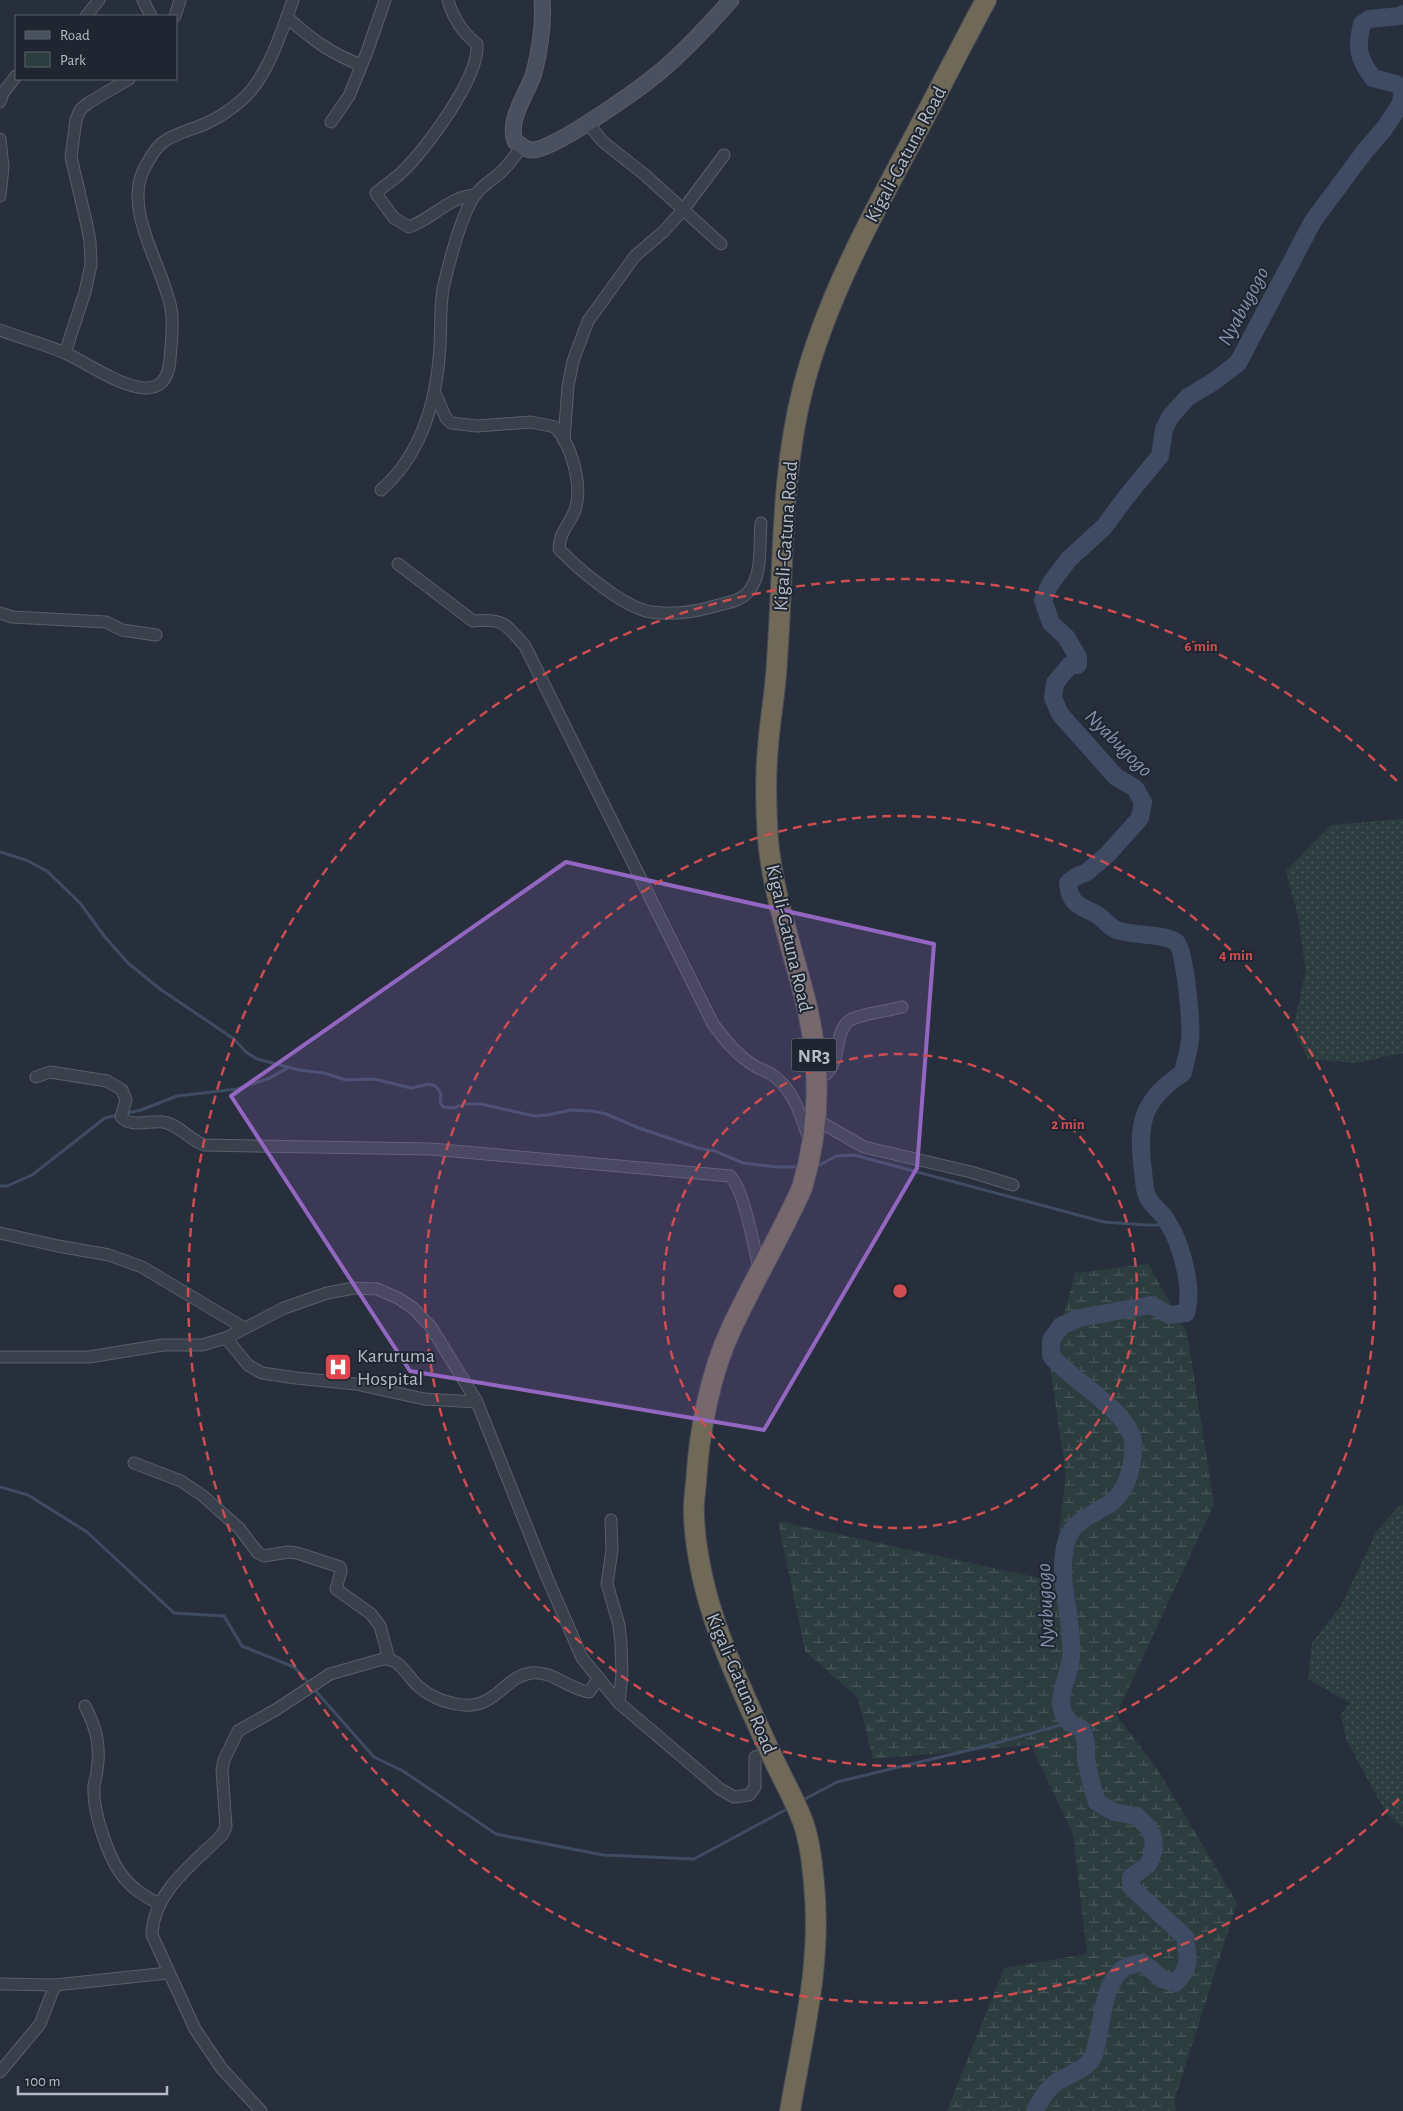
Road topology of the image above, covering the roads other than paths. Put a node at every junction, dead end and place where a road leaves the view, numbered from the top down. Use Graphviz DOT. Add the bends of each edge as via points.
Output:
graph roads {
  1 [pos="99,0"];
  2 [pos="143,0"];
  3 [pos="180,0"];
  4 [pos="293,0"];
  5 [pos="385,0"];
  6 [pos="448,0"];
  7 [pos="542,0"];
  8 [pos="732,0"];
  9 [pos="986,0"];
  10 [pos="87,15"];
  11 [pos="150,15"];
  12 [pos="175,15"];
  13 [pos="287,17"];
  14 [pos="361,65"];
  15 [pos="15,77"];
  16 [pos="127,80"];
  17 [pos="0,102"];
  18 [pos="331,122"];
  19 [pos="588,123"];
  20 [pos="0,139"];
  21 [pos="522,147"];
  22 [pos="724,155"];
  23 [pos="474,195"];
  24 [pos="0,196"];
  25 [pos="683,210"];
  26 [pos="721,244"];
  27 [pos="0,330"];
  28 [pos="65,353"];
  29 [pos="435,393"];
  30 [pos="564,440"];
  31 [pos="381,490"];
  32 [pos="761,523"];
  33 [pos="398,564"];
  34 [pos="0,613"];
  35 [pos="156,635"];
  36 [pos="902,1007"];
  37 [pos="36,1077"];
  38 [pos="817,1080"];
  39 [pos="816,1119"];
  40 [pos="812,1148"];
  41 [pos="1013,1184"];
  42 [pos="0,1233"];
  43 [pos="760,1272"];
  44 [pos="244,1328"];
  45 [pos="226,1338"];
  46 [pos="0,1357"];
  47 [pos="477,1402"];
  48 [pos="134,1463"];
  49 [pos="611,1520"];
  50 [pos="389,1659"];
  51 [pos="599,1678"];
  52 [pos="619,1703"];
  53 [pos="85,1706"];
  54 [pos="771,1753"];
  55 [pos="159,1904"];
  56 [pos="168,1972"];
  57 [pos="0,1984"];
  58 [pos="55,1985"];
  59 [pos="0,2072"];
  60 [pos="261,2111"];
  61 [pos="790,2111"];
  1 -- 10 [label="street"];
  2 -- 11 [label="street"];
  3 -- 12 [label="street"];
  4 -- 13 [label="street"];
  5 -- 14 [label="street"];
  6 -- 23 [label="street" via="453,17 477,44 473,66 462,92 430,137 400,173 376,193 394,218 409,227 460,196"];
  7 -- 21 [label="main road" via="536,65 512,127 515,142"];
  8 -- 19 [label="main road" via="660,72"];
  9 -- 38 [label="highway, Kigali-Gatuna Road / NR3" via="891,180 835,297 808,372 791,449 766,800 768,842 783,917 807,1006"];
  13 -- 14 [label="street" via="317,43"];
  13 -- 28 [label="street" via="268,64 246,96 220,116 161,144 140,177 138,190 146,236 172,310 170,362 164,381 148,387 123,383"];
  14 -- 18 [label="street" via="349,96"];
  15 -- 17 [label="street"];
  16 -- 28 [label="street" via="88,103 76,120 71,157 90,241 91,265"];
  19 -- 21 [label="main road" via="549,146 533,150"];
  19 -- 25 [label="street" via="602,141"];
  20 -- 24 [label="street" via="3,167"];
  21 -- 23 [label="street" via="501,172"];
  22 -- 25 [label="street"];
  23 -- 29 [label="street" via="461,226 444,289"];
  25 -- 26 [label="street"];
  25 -- 30 [label="street" via="635,256 588,321 573,361"];
  27 -- 28 [label="street"];
  29 -- 30 [label="street" via="451,423 477,426 539,422 554,427"];
  29 -- 31 [label="street" via="428,420 415,447"];
  30 -- 32 [label="street" via="577,471 577,480 575,510 559,539 560,549 611,593 649,612 706,608 734,602 749,591 757,577"];
  33 -- 40 [label="street" via="473,621 493,619 502,622 526,646 713,1024 730,1047 774,1076 794,1099"];
  34 -- 35 [label="street" via="12,617 106,622 122,630"];
  36 -- 38 [label="street" via="853,1019 845,1025 832,1068"];
  37 -- 43 [label="street" via="50,1072 107,1081 122,1090 126,1100 123,1120 170,1124 204,1145 431,1149 730,1176 736,1181 742,1199"];
  38 -- 39 [label="highway, Kigali-Gatuna Road / NR3"];
  39 -- 40 [label="highway, Kigali-Gatuna Road / NR3"];
  39 -- 41 [label="street" via="864,1147"];
  40 -- 43 [label="highway, Kigali-Gatuna Road / NR3" via="802,1188"];
  42 -- 44 [label="street" via="118,1258 142,1267"];
  43 -- 54 [label="highway, Kigali-Gatuna Road / NR3" via="721,1352 704,1417 694,1515 698,1554 713,1617"];
  44 -- 45 [label="street"];
  44 -- 47 [label="street" via="284,1308 327,1293 354,1288 377,1289 413,1308 431,1327"];
  45 -- 46 [label="street" via="202,1345 163,1345 89,1357"];
  45 -- 47 [label="street" via="248,1365 262,1372 356,1384 424,1399"];
  47 -- 51 [label="street" via="582,1658"];
  48 -- 50 [label="street" via="180,1481 203,1496 239,1528 258,1553 264,1556 297,1553 340,1567 336,1589 371,1614 380,1626"];
  49 -- 52 [label="street" via="612,1550 607,1584 621,1644"];
  50 -- 51 [label="street" via="436,1698 475,1706 502,1691 519,1676 530,1673 540,1672 589,1692"];
  50 -- 55 [label="street" via="330,1674 238,1731 222,1770 226,1827 222,1835 170,1887"];
  51 -- 52 [label="street"];
  52 -- 54 [label="street" via="720,1789 734,1797 749,1795 755,1787 755,1758"];
  53 -- 55 [label="street" via="95,1727 98,1749 95,1807 110,1853 124,1879"];
  54 -- 61 [label="highway, Kigali-Gatuna Road / NR3" via="803,1822 812,1856 816,1908 811,2003"];
  55 -- 56 [label="street" via="152,1923 152,1935"];
  56 -- 58 [label="street"];
  56 -- 60 [label="street" via="195,2029 222,2070"];
  57 -- 58 [label="street"];
  58 -- 59 [label="street" via="40,2024"];
}
